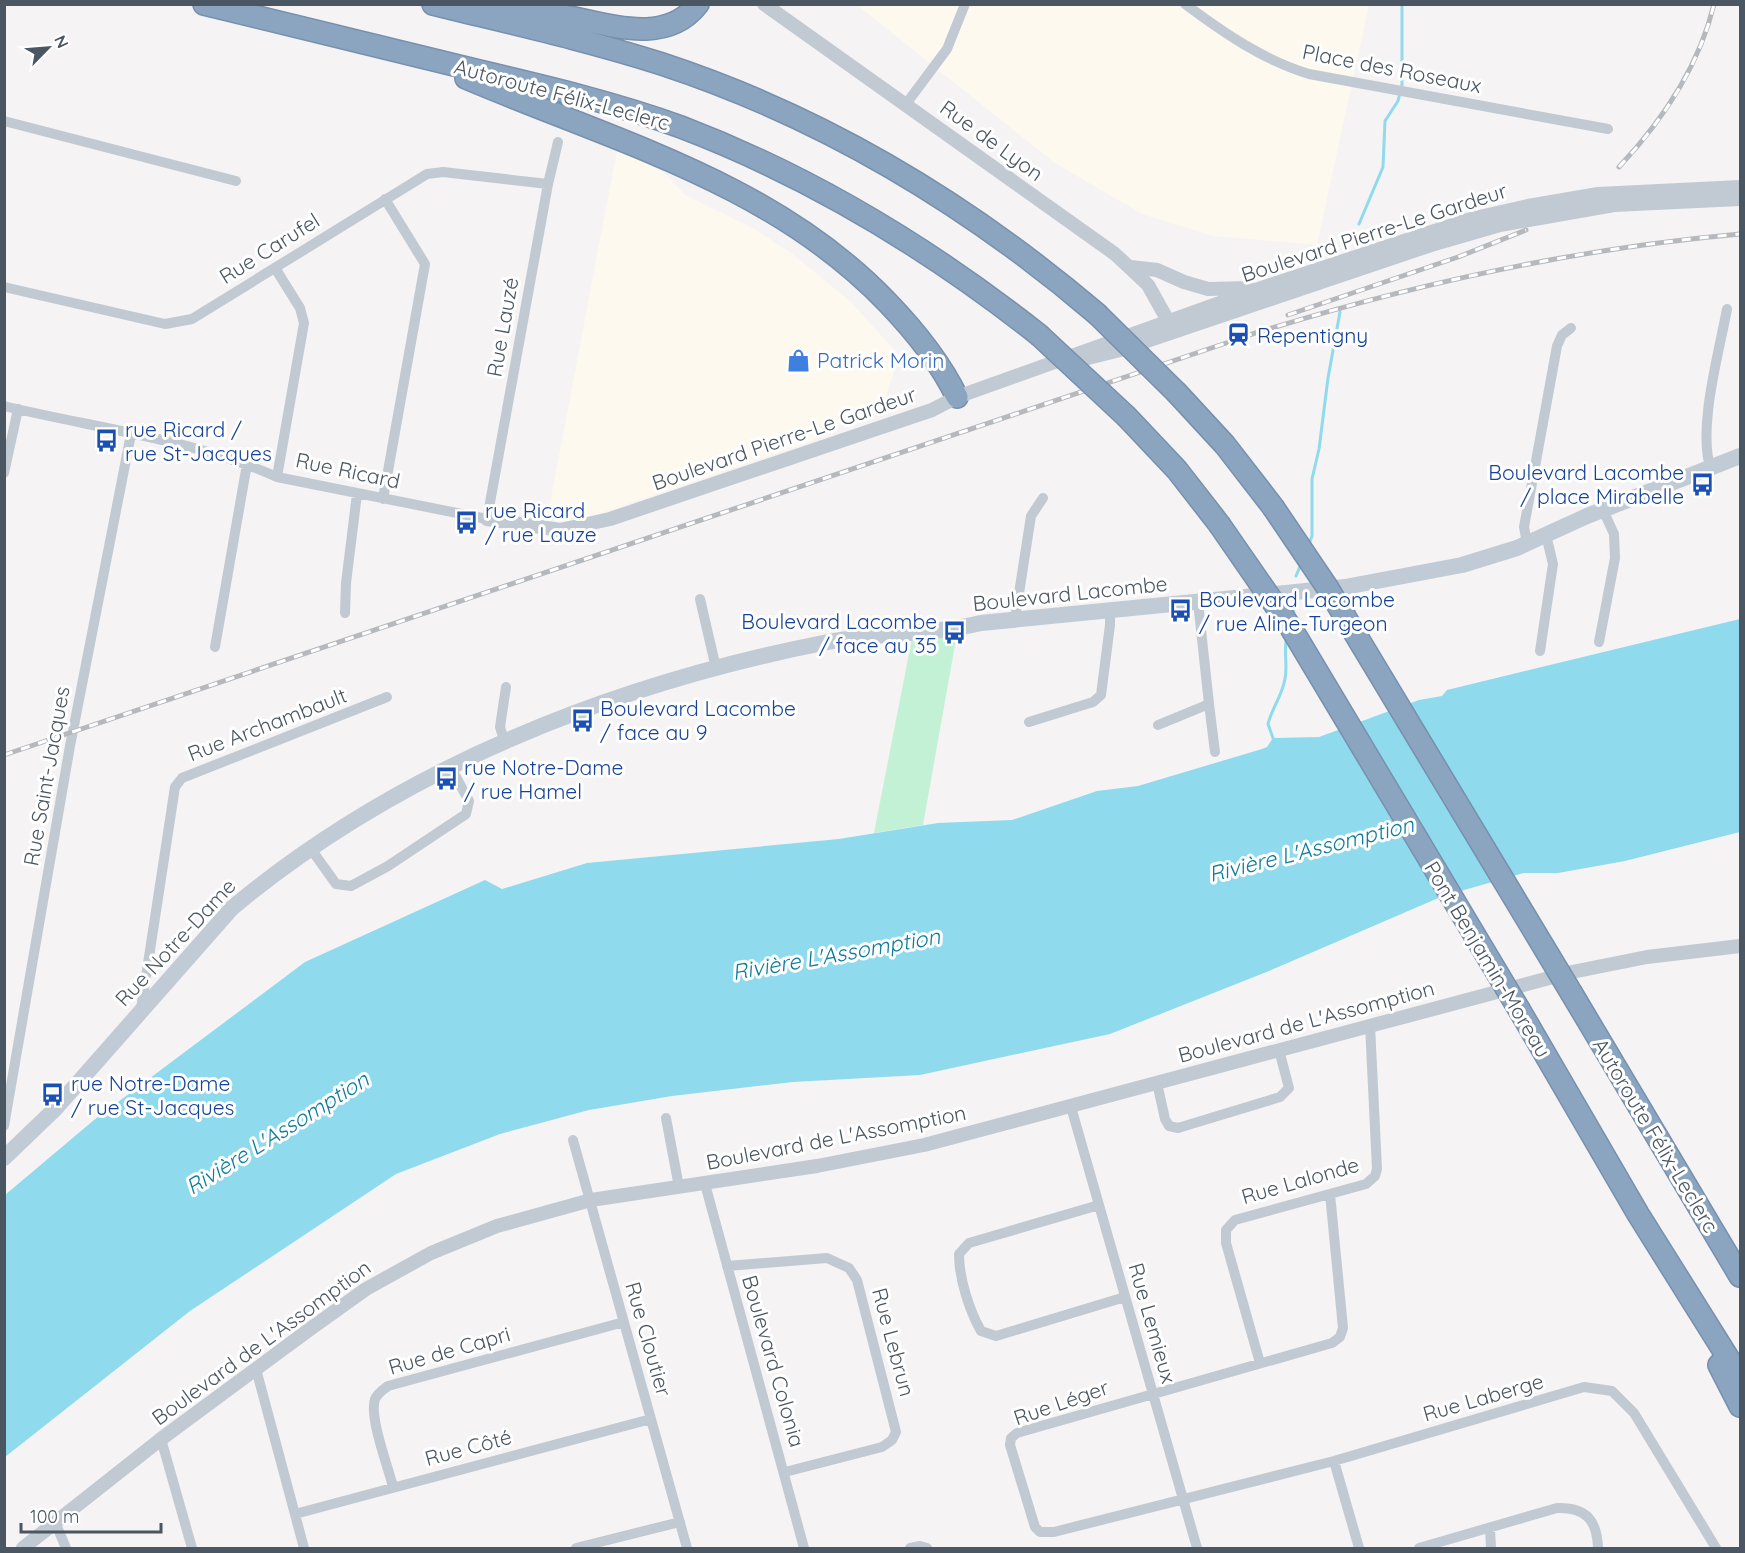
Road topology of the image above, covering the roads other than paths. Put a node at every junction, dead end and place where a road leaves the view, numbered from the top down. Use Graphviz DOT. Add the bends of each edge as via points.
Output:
graph roads {
  1 [pos="204,4"];
  2 [pos="433,4"];
  3 [pos="472,4"];
  4 [pos="698,4"];
  5 [pos="764,4"];
  6 [pos="965,4"];
  7 [pos="1185,4"];
  8 [pos="405,52"];
  9 [pos="906,104"];
  10 [pos="4,121"];
  11 [pos="1608,129"];
  12 [pos="558,142"];
  13 [pos="236,181"];
  14 [pos="548,184"];
  15 [pos="1740,187"];
  16 [pos="385,199"];
  17 [pos="1740,199"];
  18 [pos="1131,267"];
  19 [pos="275,268"];
  20 [pos="4,287"];
  21 [pos="1264,287"];
  22 [pos="1727,309"];
  23 [pos="1171,326"];
  24 [pos="1571,327"];
  25 [pos="957,397"];
  26 [pos="4,406"];
  27 [pos="18,409"];
  28 [pos="131,434"];
  29 [pos="1740,456"];
  30 [pos="247,464"];
  31 [pos="1711,470"];
  32 [pos="4,473"];
  33 [pos="277,477"];
  34 [pos="357,494"];
  35 [pos="1043,498"];
  36 [pos="383,499"];
  37 [pos="1603,510"];
  38 [pos="487,519"];
  39 [pos="1219,524"];
  40 [pos="546,529"];
  41 [pos="1546,535"];
  42 [pos="1527,543"];
  43 [pos="700,598"];
  44 [pos="1198,602"];
  45 [pos="1110,610"];
  46 [pos="345,613"];
  47 [pos="1015,619"];
  48 [pos="1599,642"];
  49 [pos="214,647"];
  50 [pos="1540,651"];
  51 [pos="716,668"];
  52 [pos="506,687"];
  53 [pos="387,697"];
  54 [pos="1209,704"];
  55 [pos="1029,722"];
  56 [pos="1158,725"];
  57 [pos="505,743"];
  58 [pos="1215,752"];
  59 [pos="451,768"];
  60 [pos="311,849"];
  61 [pos="1740,946"];
  62 [pos="140,1012"];
  63 [pos="1370,1025"];
  64 [pos="1279,1050"];
  65 [pos="1157,1083"];
  66 [pos="1071,1107"];
  67 [pos="666,1118"];
  68 [pos="4,1126"];
  69 [pos="573,1140"];
  70 [pos="4,1158"];
  71 [pos="705,1184"];
  72 [pos="679,1187"];
  73 [pos="1330,1194"];
  74 [pos="591,1200"];
  75 [pos="1099,1205"];
  76 [pos="1638,1214"];
  77 [pos="728,1266"];
  78 [pos="1740,1275"];
  79 [pos="1125,1297"];
  80 [pos="624,1322"];
  81 [pos="1260,1364"];
  82 [pos="256,1369"];
  83 [pos="1740,1377"];
  84 [pos="1153,1393"];
  85 [pos="1740,1406"];
  86 [pos="651,1419"];
  87 [pos="160,1439"];
  88 [pos="1334,1461"];
  89 [pos="784,1472"];
  90 [pos="393,1486"];
  91 [pos="1183,1500"];
  92 [pos="295,1514"];
  93 [pos="55,1522"];
  94 [pos="680,1522"];
  95 [pos="1490,1529"];
  96 [pos="22,1548"];
  97 [pos="66,1548"];
  98 [pos="192,1548"];
  99 [pos="304,1548"];
  100 [pos="576,1548"];
  101 [pos="687,1548"];
  102 [pos="804,1548"];
  103 [pos="910,1548"];
  104 [pos="927,1548"];
  105 [pos="1197,1548"];
  106 [pos="1359,1548"];
  107 [pos="1419,1548"];
  108 [pos="1491,1548"];
  109 [pos="1598,1548"];
  110 [pos="1716,1548"];
  1 -- 8 [label="highway, Autoroute Félix-Leclerc"];
  2 -- 78 [label="highway, Autoroute Félix-Leclerc, bridge" via="626,53 727,88 796,118 893,168 963,211 1097,314 1225,445 1333,596"];
  3 -- 4 [label="highway" via="646,29 673,24"];
  5 -- 9 [label="street, Rue de Lyon"];
  6 -- 9 [label="street" via="947,49"];
  7 -- 11 [label="street, Place des Roseaux" via="1235,40 1296,70 1338,81"];
  8 -- 25 [label="highway" via="672,161 773,210 831,250 878,292 922,342"];
  8 -- 39 [label="highway, Autoroute Félix-Leclerc, bridge" via="617,106 680,127 753,157 855,208 973,284 1039,335 1127,417 1177,470"];
  9 -- 18 [label="street, Rue de Lyon"];
  10 -- 13 [label="street"];
  12 -- 14 [label="street, Rue Lauzé"];
  14 -- 16 [label="street, Rue Carufel" via="443,172 427,174"];
  14 -- 38 [label="street, Rue Lauzé"];
  15 -- 21 [label="street, Boulevard Pierre-Le Gardeur" via="1632,191 1528,206 1448,226"];
  16 -- 19 [label="street, Rue Carufel"];
  16 -- 36 [label="street" via="425,264"];
  17 -- 23 [label="street, Boulevard Pierre-Le Gardeur" via="1614,205 1521,220"];
  18 -- 21 [label="street" via="1157,270 1208,289"];
  18 -- 23 [label="street, Rue de Lyon" via="1152,290"];
  19 -- 20 [label="street, Rue Carufel" via="192,319 171,324"];
  19 -- 33 [label="street" via="300,308 303,323"];
  21 -- 23 [label="street, Boulevard Pierre-Le Gardeur"];
  22 -- 31 [label="street" via="1706,433 1706,456"];
  23 -- 25 [label="street, Boulevard Pierre-Le Gardeur"];
  24 -- 42 [label="street" via="1562,334 1557,346 1524,527"];
  25 -- 40 [label="street, Boulevard Pierre-Le Gardeur" via="930,411 610,519 574,528"];
  26 -- 27 [label="street, Rue Ricard"];
  27 -- 28 [label="street, Rue Ricard"];
  27 -- 32 [label="street"];
  28 -- 30 [label="street, Rue Ricard"];
  28 -- 68 [label="street, Rue Saint-Jacques" via="70,746"];
  29 -- 31 [label="main road, Boulevard Lacombe"];
  30 -- 33 [label="street, Rue Ricard"];
  30 -- 49 [label="street"];
  31 -- 37 [label="main road, Boulevard Lacombe"];
  33 -- 34 [label="street, Rue Ricard"];
  34 -- 36 [label="street, Rue Ricard"];
  34 -- 46 [label="street"];
  35 -- 47 [label="street" via="1031,516"];
  36 -- 38 [label="street, Rue Ricard"];
  37 -- 41 [label="main road, Boulevard Lacombe"];
  37 -- 48 [label="street" via="1614,534 1615,558"];
  38 -- 40 [label="street, Rue Ricard"];
  39 -- 76 [label="highway, Pont Benjamin-Moreau, bridge" via="1291,628"];
  41 -- 42 [label="main road, Boulevard Lacombe"];
  41 -- 50 [label="street" via="1553,564"];
  42 -- 44 [label="main road, Boulevard Lacombe" via="1470,564 1388,580"];
  43 -- 51 [label="street"];
  44 -- 45 [label="main road, Boulevard Lacombe"];
  44 -- 54 [label="street"];
  45 -- 47 [label="main road, Boulevard Lacombe"];
  45 -- 55 [label="street" via="1101,695 1093,702"];
  47 -- 51 [label="main road, Boulevard Lacombe" via="831,642"];
  51 -- 57 [label="main road, Boulevard Lacombe" via="620,695"];
  52 -- 57 [label="street" via="500,727"];
  53 -- 62 [label="street, Rue Archambault" via="182,778 175,787"];
  54 -- 56 [label="street"];
  54 -- 58 [label="street"];
  57 -- 59 [label="main road, Rue Notre-Dame"];
  59 -- 60 [label="main road, Rue Notre-Dame" via="367,812"];
  59 -- 60 [label="street" via="469,801 466,814 388,866 351,886 343,886 336,884"];
  60 -- 62 [label="main road, Rue Notre-Dame" via="232,908"];
  61 -- 63 [label="street, Boulevard de L'Assomption" via="1584,969"];
  62 -- 70 [label="main road, Rue Notre-Dame" via="55,1109"];
  63 -- 64 [label="street, Boulevard de L'Assomption"];
  63 -- 73 [label="street, Rue Lalonde" via="1377,1171 1366,1184"];
  64 -- 65 [label="street, Boulevard de L'Assomption"];
  64 -- 65 [label="street" via="1288,1088 1280,1097 1178,1128 1169,1126 1165,1119"];
  65 -- 66 [label="street, Boulevard de L'Assomption"];
  66 -- 71 [label="street, Boulevard de L'Assomption" via="913,1147"];
  66 -- 75 [label="street, Rue Lemieux"];
  67 -- 72 [label="street"];
  69 -- 74 [label="street, Rue Cloutier"];
  71 -- 72 [label="street, Boulevard de L'Assomption"];
  71 -- 77 [label="street, Boulevard Colonia"];
  72 -- 74 [label="street, Boulevard de L'Assomption"];
  73 -- 81 [label="street" via="1340,1338"];
  73 -- 81 [label="street, Rue Lalonde" via="1235,1220 1226,1230 1226,1243"];
  74 -- 80 [label="street, Rue Cloutier"];
  74 -- 82 [label="street, Boulevard de L'Assomption" via="497,1226 432,1253 366,1289"];
  75 -- 79 [label="street, Rue Lemieux"];
  75 -- 79 [label="street" via="969,1243 959,1254 959,1265 972,1312 981,1331 996,1336"];
  76 -- 83 [label="highway"];
  76 -- 85 [label="highway"];
  77 -- 89 [label="street, Boulevard Colonia"];
  77 -- 89 [label="street, Rue Lebrun" via="827,1258 849,1268 857,1280 896,1432 882,1447"];
  79 -- 84 [label="street, Rue Lemieux"];
  80 -- 86 [label="street, Rue Cloutier"];
  80 -- 90 [label="street, Rue de Capri" via="388,1386 375,1399 374,1414"];
  81 -- 84 [label="street"];
  82 -- 87 [label="street, Boulevard de L'Assomption"];
  82 -- 92 [label="street"];
  84 -- 91 [label="street, Rue Lemieux"];
  84 -- 91 [label="street, Rue Léger" via="1017,1433 1011,1438 1012,1455 1032,1520 1040,1532 1054,1532"];
  86 -- 90 [label="street, Rue Côté"];
  86 -- 94 [label="street, Rue Cloutier"];
  87 -- 93 [label="street, Boulevard de L'Assomption"];
  87 -- 98 [label="street"];
  88 -- 91 [label="street, Rue Laberge"];
  88 -- 106 [label="street"];
  88 -- 110 [label="street, Rue Laberge" via="1584,1387 1612,1391 1634,1413"];
  89 -- 102 [label="street, Boulevard Colonia"];
  90 -- 92 [label="street, Rue Côté"];
  91 -- 105 [label="street, Rue Lemieux"];
  92 -- 99 [label="street"];
  93 -- 96 [label="street, Boulevard de L'Assomption"];
  93 -- 97 [label="street"];
  94 -- 100 [label="street"];
  94 -- 101 [label="street, Rue Cloutier"];
  95 -- 107 [label="street"];
  95 -- 108 [label="street"];
  95 -- 109 [label="street" via="1557,1508 1573,1507 1585,1513 1594,1527"];
  103 -- 104 [label="street"];
}
